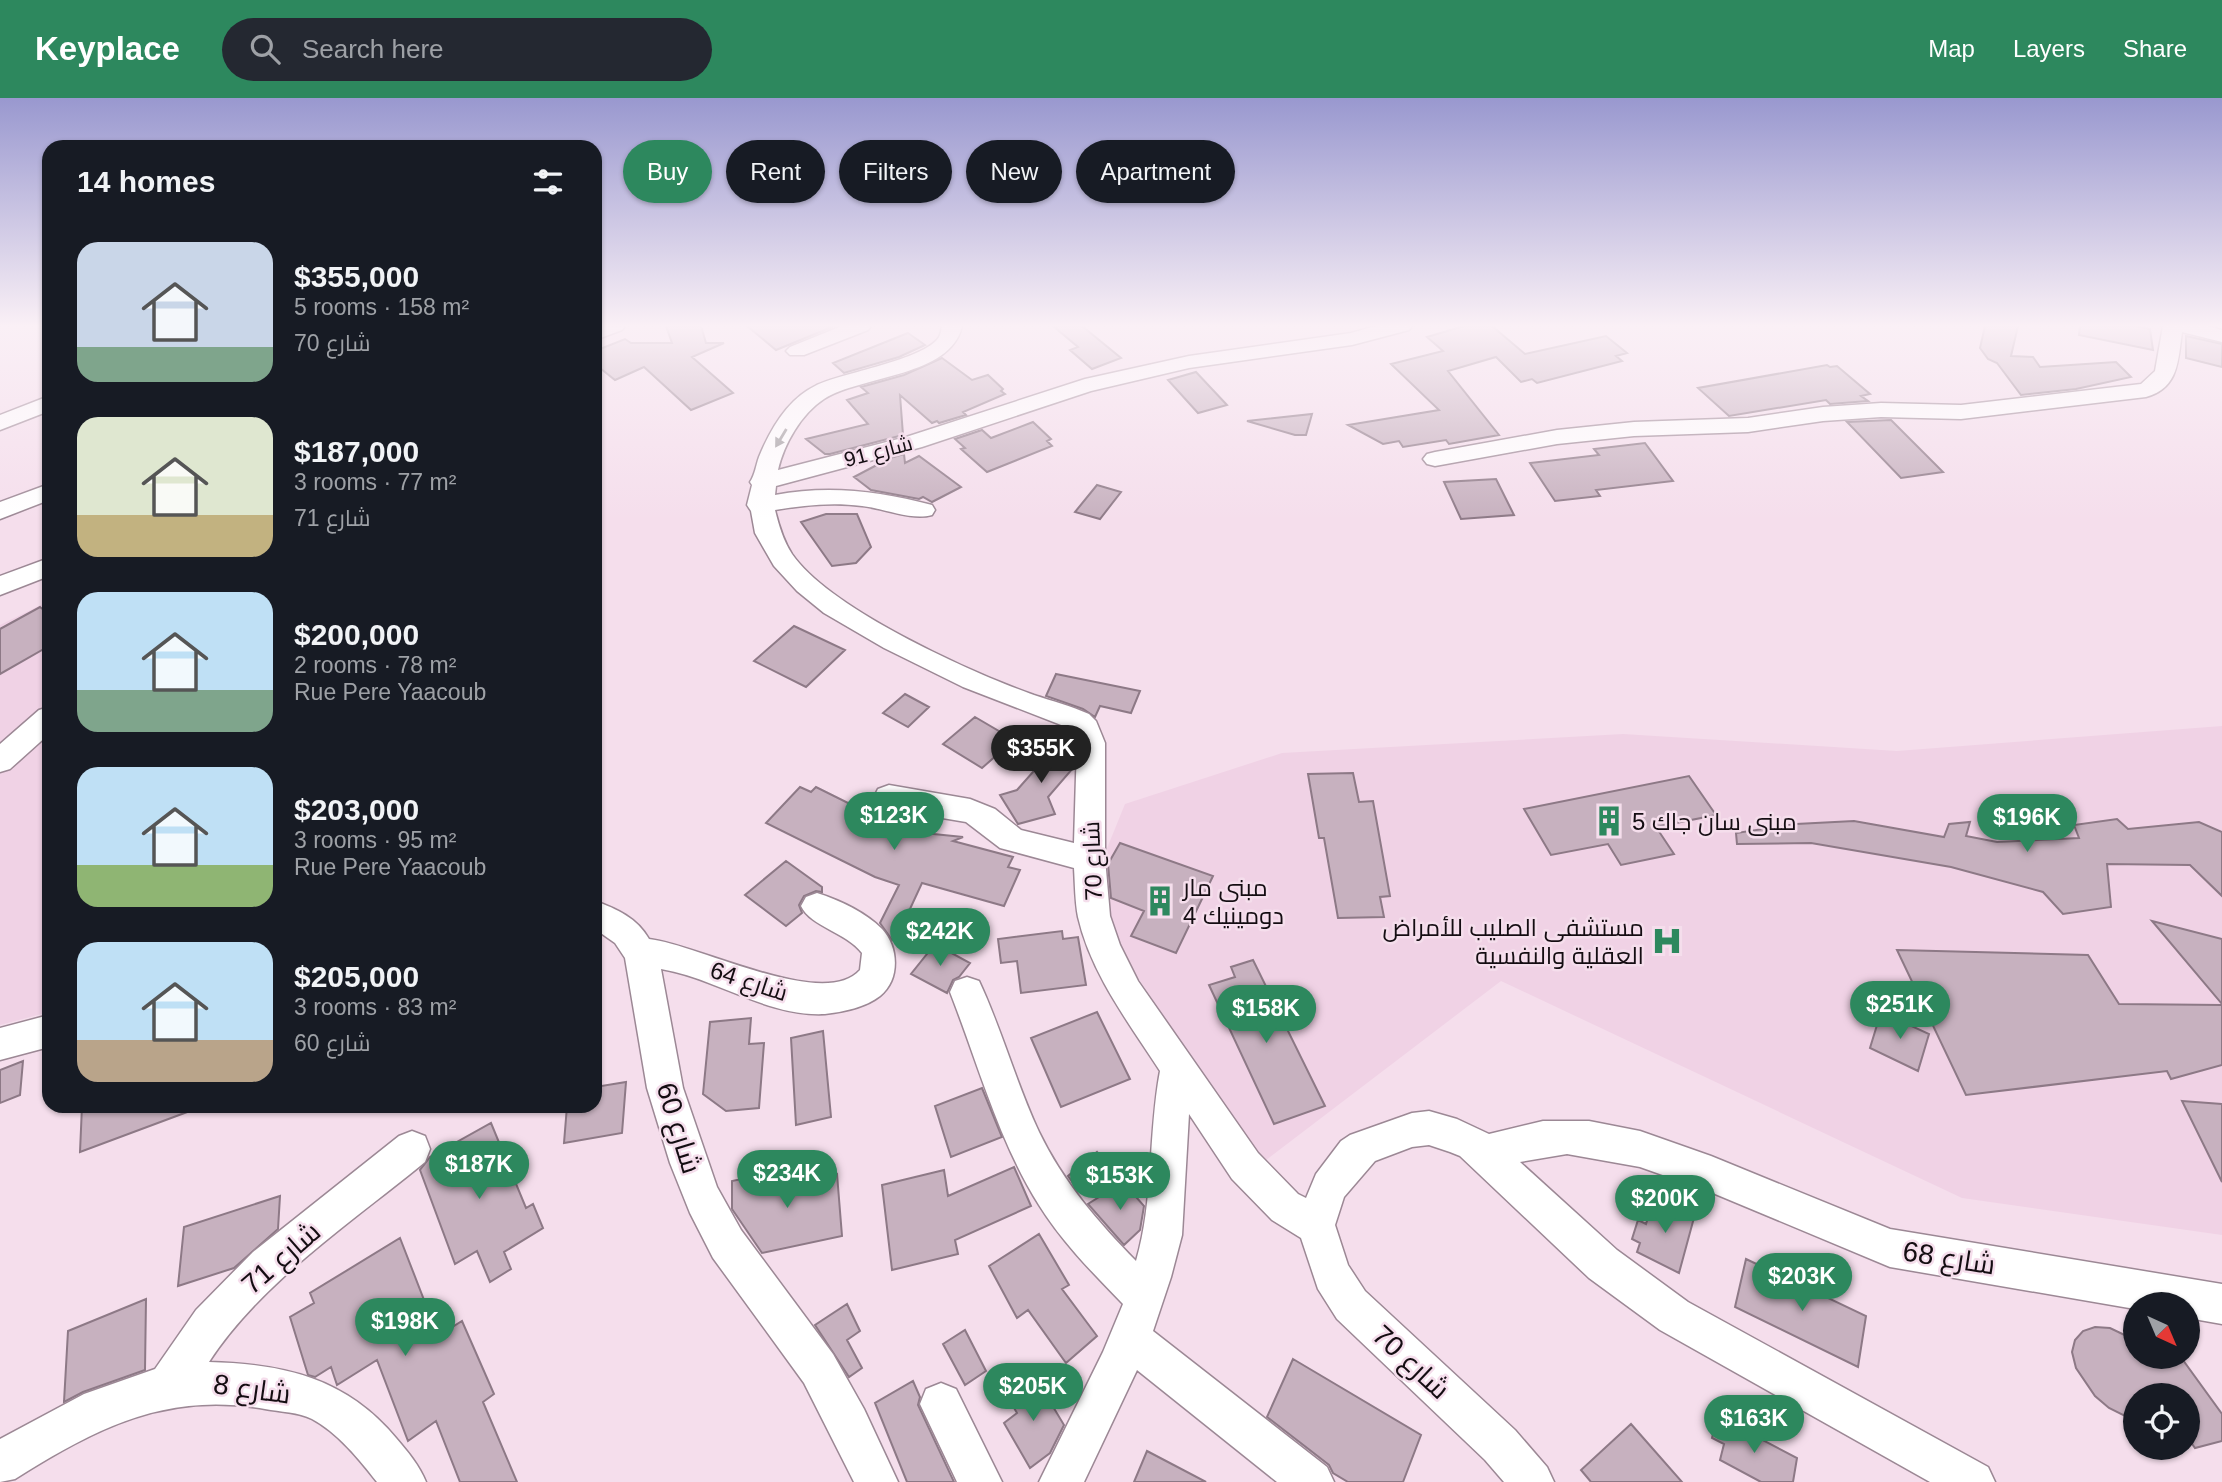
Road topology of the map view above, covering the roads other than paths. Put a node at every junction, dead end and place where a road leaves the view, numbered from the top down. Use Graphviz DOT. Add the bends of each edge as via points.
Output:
graph roads {
  1 [pos="824,391"];
  2 [pos="1072,391"];
  3 [pos="2141,391"];
  4 [pos="42,406"];
  5 [pos="0,423"];
  6 [pos="1435,459"];
  7 [pos="42,494"];
  8 [pos="761,494"];
  9 [pos="923,510"];
  10 [pos="0,511"];
  11 [pos="42,569"];
  12 [pos="0,586"];
  13 [pos="42,723"];
  14 [pos="0,761"];
  15 [pos="889,797"];
  16 [pos="1089,858"];
  17 [pos="817,906"];
  18 [pos="602,917"];
  19 [pos="639,952"];
  20 [pos="967,992"];
  21 [pos="42,1033"];
  22 [pos="0,1044"];
  23 [pos="1178,1070"];
  24 [pos="412,1149"];
  25 [pos="1485,1153"];
  26 [pos="1316,1225"];
  27 [pos="1144,1297"];
  28 [pos="2222,1304"];
  29 [pos="1129,1339"];
  30 [pos="170,1384"];
  31 [pos="941,1404"];
  32 [pos="0,1464"];
  33 [pos="404,1482"];
  34 [pos="876,1482"];
  35 [pos="980,1482"];
  36 [pos="1061,1482"];
  37 [pos="1312,1482"];
  38 [pos="1532,1482"];
  39 [pos="1973,1482"];
  1 -- 8 [label="street, one-way" via="808,400 771,454"];
  2 -- 8 [label="street, شارع 91"];
  3 -- 6 [label="street" via="1961,412 1881,410 1748,425 1634,429 1557,437"];
  4 -- 5 [label="street"];
  7 -- 10 [label="street"];
  8 -- 9 [label="street" via="874,498"];
  8 -- 16 [label="street, شارع 70" via="764,528 775,547 824,601 866,628 975,681 1079,721 1091,743"];
  11 -- 12 [label="street"];
  13 -- 14 [label="street"];
  15 -- 16 [label="street" via="970,811 1011,839"];
  16 -- 23 [label="street, شارع 70" via="1094,916 1104,947 1126,991"];
  17 -- 19 [label="street, شارع 64" via="881,952 880,967 870,985 855,993 801,998 751,986 679,958"];
  18 -- 19 [label="street" via="628,934"];
  19 -- 34 [label="street, شارع 60" via="672,1112 709,1214 820,1371"];
  20 -- 27 [label="street" via="1012,1113 1052,1191 1078,1228"];
  21 -- 22 [label="street"];
  23 -- 26 [label="street, شارع 70" via="1245,1166 1285,1207"];
  23 -- 27 [label="street" via="1160,1244"];
  24 -- 30 [label="street, شارع 71" via="267,1266 210,1324"];
  25 -- 26 [label="street" via="1440,1130 1412,1130 1363,1147 1329,1187"];
  25 -- 28 [label="street, شارع 68" via="1544,1139 1589,1139 1640,1149 1890,1248"];
  25 -- 39 [label="street" via="1603,1264 1674,1315"];
  26 -- 38 [label="street, شارع 70" via="1332,1275 1351,1305 1500,1445"];
  27 -- 29 [label="street"];
  29 -- 36 [label="street"];
  29 -- 37 [label="street"];
  30 -- 32 [label="street, شارع 8" via="108,1404"];
  30 -- 33 [label="street, شارع 8" via="218,1380 323,1402 372,1439"];
  31 -- 35 [label="street"];
}
